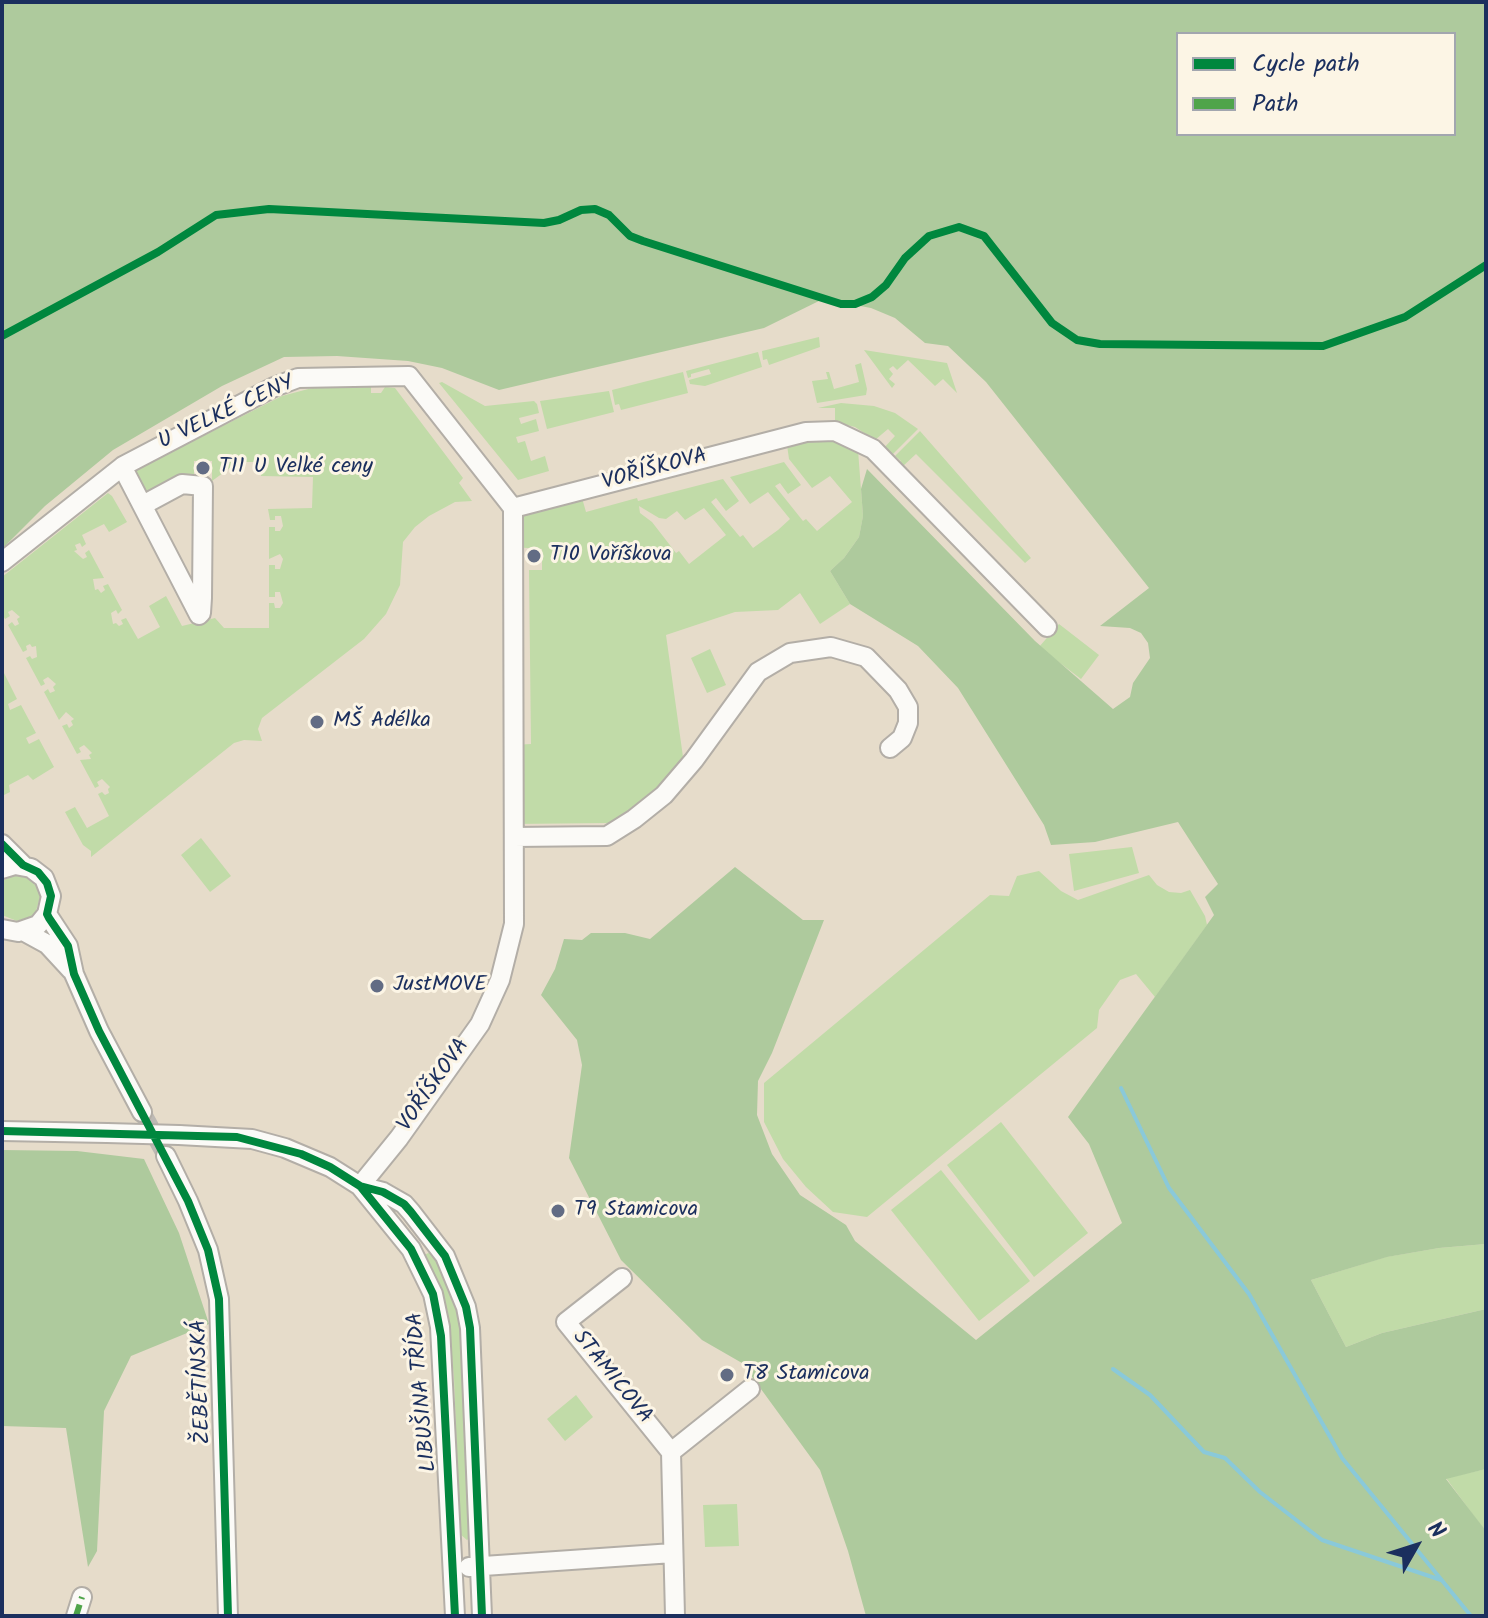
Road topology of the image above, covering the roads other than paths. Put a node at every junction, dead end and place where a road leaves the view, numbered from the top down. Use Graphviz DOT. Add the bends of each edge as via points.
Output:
graph roads {
  1 [pos="123,466"];
  2 [pos="143,505"];
  3 [pos="513,508"];
  4 [pos="2,562"];
  5 [pos="1047,627"];
  6 [pos="890,748"];
  7 [pos="514,837"];
  8 [pos="2,844"];
  9 [pos="23,865"];
  10 [pos="2,869"];
  11 [pos="47,914"];
  12 [pos="2,929"];
  13 [pos="25,932"];
  14 [pos="74,974"];
  15 [pos="142,1112"];
  16 [pos="2,1131"];
  17 [pos="166,1156"];
  18 [pos="360,1186"];
  19 [pos="622,1278"];
  20 [pos="750,1389"];
  21 [pos="671,1452"];
  22 [pos="673,1553"];
  23 [pos="480,1566"];
  24 [pos="454,1568"];
  25 [pos="82,1597"];
  26 [pos="76,1616"];
  27 [pos="228,1616"];
  28 [pos="455,1616"];
  29 [pos="482,1616"];
  30 [pos="675,1616"];
  1 -- 2 [label="street, U VELKÉ CENY"];
  1 -- 3 [label="street, U VELKÉ CENY" via="298,378 409,376"];
  1 -- 4 [label="street, U VELKÉ CENY"];
  2 -- 2 [label="street, U VELKÉ CENY" via="154,527 199,615 203,486 182,484"];
  3 -- 5 [label="street, VOŘÍŠKOVA" via="806,432 835,431 873,449"];
  3 -- 7 [label="street, VOŘÍŠKOVA"];
  6 -- 7 [label="street" via="902,738 908,707 866,657 831,647 790,653 758,672 664,795 634,819 607,836"];
  7 -- 18 [label="street, VOŘÍŠKOVA" via="514,924 500,980 480,1024"];
  8 -- 9 [label="street"];
  9 -- 10 [label="street"];
  9 -- 11 [label="street" via="47,883"];
  11 -- 13 [label="street"];
  11 -- 14 [label="street" via="68,946"];
  12 -- 13 [label="street"];
  13 -- 14 [label="street" via="47,944"];
  14 -- 15 [label="street"];
  16 -- 18 [label="street, bridge" via="237,1137 315,1160"];
  17 -- 27 [label="street, ŽEBĚTÍNSKÁ" via="208,1250 219,1299"];
  18 -- 23 [label="street, LIBUŠINA TŘÍDA" via="404,1204 445,1256 466,1307"];
  18 -- 24 [label="street, LIBUŠINA TŘÍDA" via="411,1249 433,1294 441,1336"];
  19 -- 21 [label="street, STAMICOVA" via="566,1322"];
  20 -- 21 [label="street"];
  21 -- 22 [label="street"];
  22 -- 23 [label="street"];
  22 -- 30 [label="street"];
  23 -- 24 [label="street"];
  23 -- 29 [label="street, LIBUŠINA TŘÍDA"];
  24 -- 28 [label="street, LIBUŠINA TŘÍDA"];
  25 -- 26 [label="street"];
}
